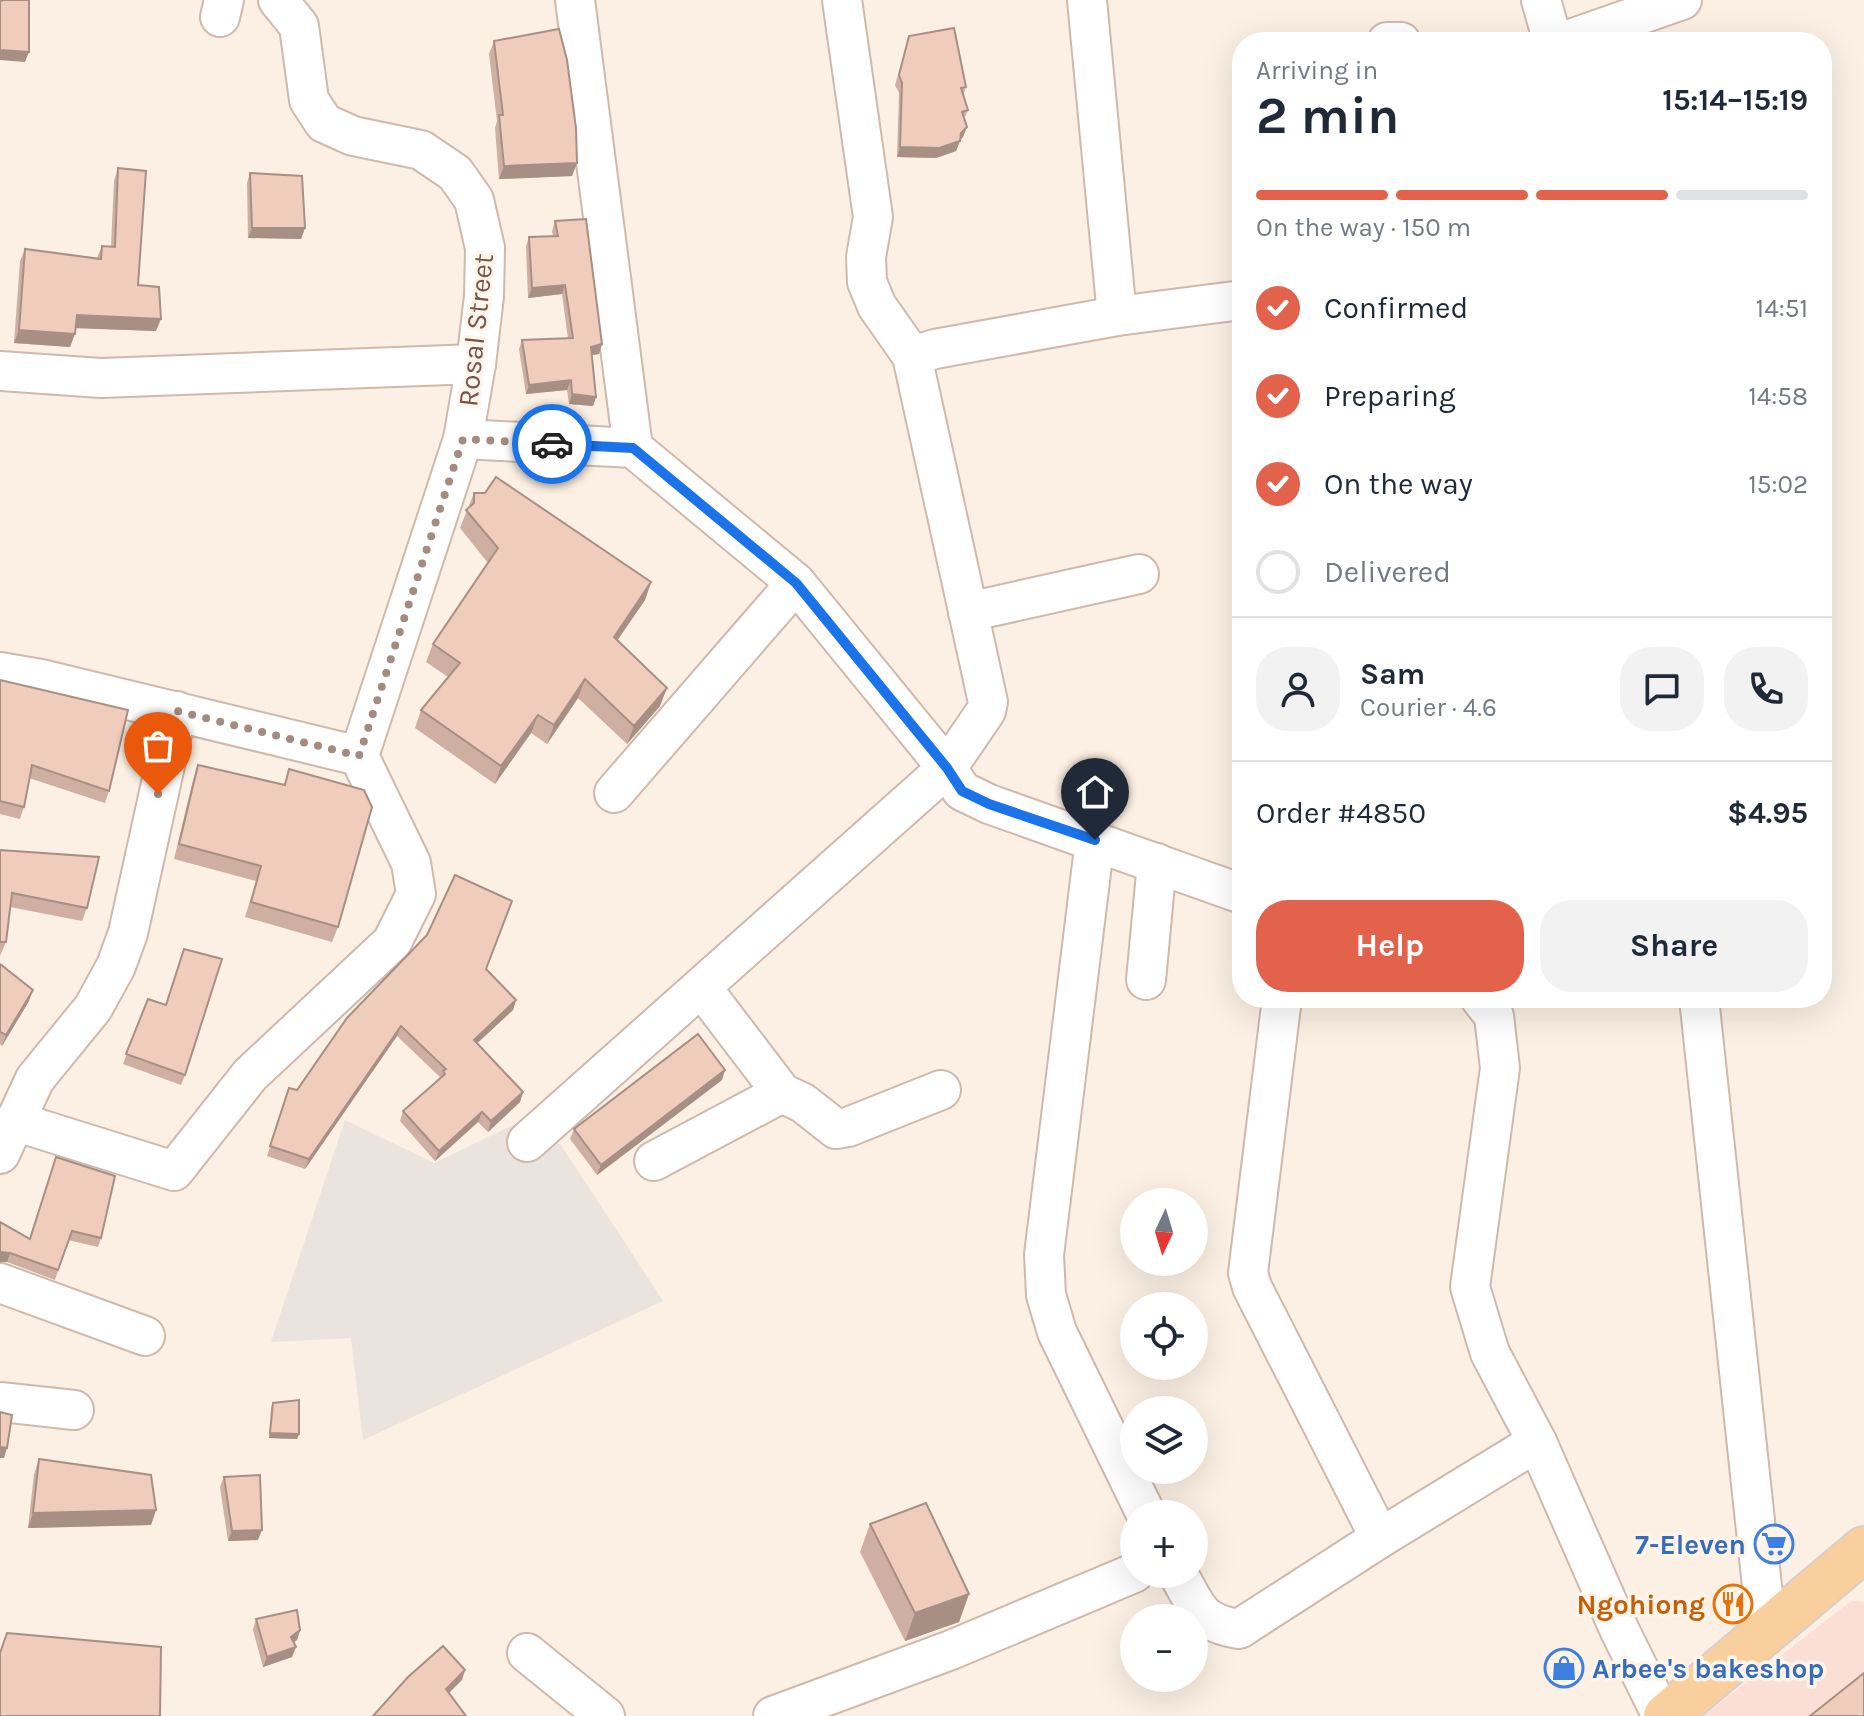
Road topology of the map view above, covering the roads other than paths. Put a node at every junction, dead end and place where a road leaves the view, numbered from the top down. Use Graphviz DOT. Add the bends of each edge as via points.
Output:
graph roads {
  1 [pos="278,0"];
  2 [pos="575,0"];
  3 [pos="842,0"];
  4 [pos="1087,0"];
  5 [pos="1541,0"];
  6 [pos="1682,0"];
  7 [pos="1550,32"];
  8 [pos="1591,32"];
  9 [pos="1232,301"];
  10 [pos="1117,316"];
  11 [pos="912,356"];
  12 [pos="476,364"];
  13 [pos="0,371"];
  14 [pos="463,439"];
  15 [pos="633,448"];
  16 [pos="1139,574"];
  17 [pos="796,583"];
  18 [pos="968,612"];
  19 [pos="0,672"];
  20 [pos="177,711"];
  21 [pos="359,756"];
  22 [pos="947,768"];
  23 [pos="614,793"];
  24 [pos="1095,840"];
  25 [pos="1157,863"];
  26 [pos="1232,890"];
  27 [pos="1146,980"];
  28 [pos="702,988"];
  29 [pos="1281,1008"];
  30 [pos="1488,1008"];
  31 [pos="1700,1008"];
  32 [pos="941,1090"];
  33 [pos="782,1093"];
  34 [pos="7,1138"];
  35 [pos="527,1142"];
  36 [pos="654,1161"];
  37 [pos="0,1283"];
  38 [pos="145,1336"];
  39 [pos="0,1402"];
  40 [pos="74,1410"];
  41 [pos="1537,1442"];
  42 [pos="1139,1500"];
  43 [pos="1380,1538"];
  44 [pos="1864,1549"];
  45 [pos="1120,1579"];
  46 [pos="1845,1581"];
  47 [pos="1186,1588"];
  48 [pos="1767,1633"];
  49 [pos="527,1653"];
  50 [pos="605,1716"];
  51 [pos="773,1716"];
  52 [pos="1664,1716"];
  1 -- 12 [label="street, Rosal Street" via="299,26 309,100 324,123 353,136 421,150 455,173 474,200 485,248"];
  2 -- 15 [label="street"];
  3 -- 11 [label="street" via="873,217 867,282"];
  4 -- 10 [label="street"];
  5 -- 7 [label="street"];
  6 -- 8 [label="street"];
  9 -- 10 [label="street"];
  10 -- 11 [label="street"];
  11 -- 18 [label="street"];
  12 -- 13 [label="street" via="101,378"];
  12 -- 14 [label="street, Rosal Street"];
  14 -- 15 [label="street"];
  14 -- 21 [label="street, Rosal Street"];
  15 -- 17 [label="street"];
  16 -- 18 [label="street"];
  17 -- 22 [label="street"];
  17 -- 23 [label="street"];
  18 -- 22 [label="street" via="988,702"];
  19 -- 20 [label="street"];
  20 -- 21 [label="street"];
  20 -- 34 [label="street" via="116,966 93,1008 35,1079"];
  21 -- 34 [label="street" via="411,863 416,894 392,942 250,1075 174,1171"];
  22 -- 24 [label="street" via="962,791"];
  22 -- 28 [label="street"];
  24 -- 25 [label="street"];
  24 -- 42 [label="street" via="1044,1255 1046,1295 1057,1332"];
  25 -- 26 [label="street"];
  25 -- 27 [label="street"];
  28 -- 33 [label="street"];
  28 -- 35 [label="street"];
  29 -- 43 [label="street" via="1248,1273"];
  30 -- 41 [label="street" via="1494,1016 1500,1068 1470,1287 1490,1353"];
  31 -- 48 [label="street"];
  32 -- 33 [label="street" via="836,1129"];
  33 -- 36 [label="street"];
  37 -- 38 [label="street"];
  39 -- 40 [label="street"];
  41 -- 43 [label="street"];
  41 -- 52 [label="street" via="1620,1631"];
  43 -- 47 [label="street" via="1239,1629 1205,1619"];
  44 -- 46 [label="main road"];
  45 -- 51 [label="street" via="951,1650"];
  46 -- 48 [label="main road"];
  48 -- 52 [label="main road"];
  49 -- 50 [label="street"];
}
